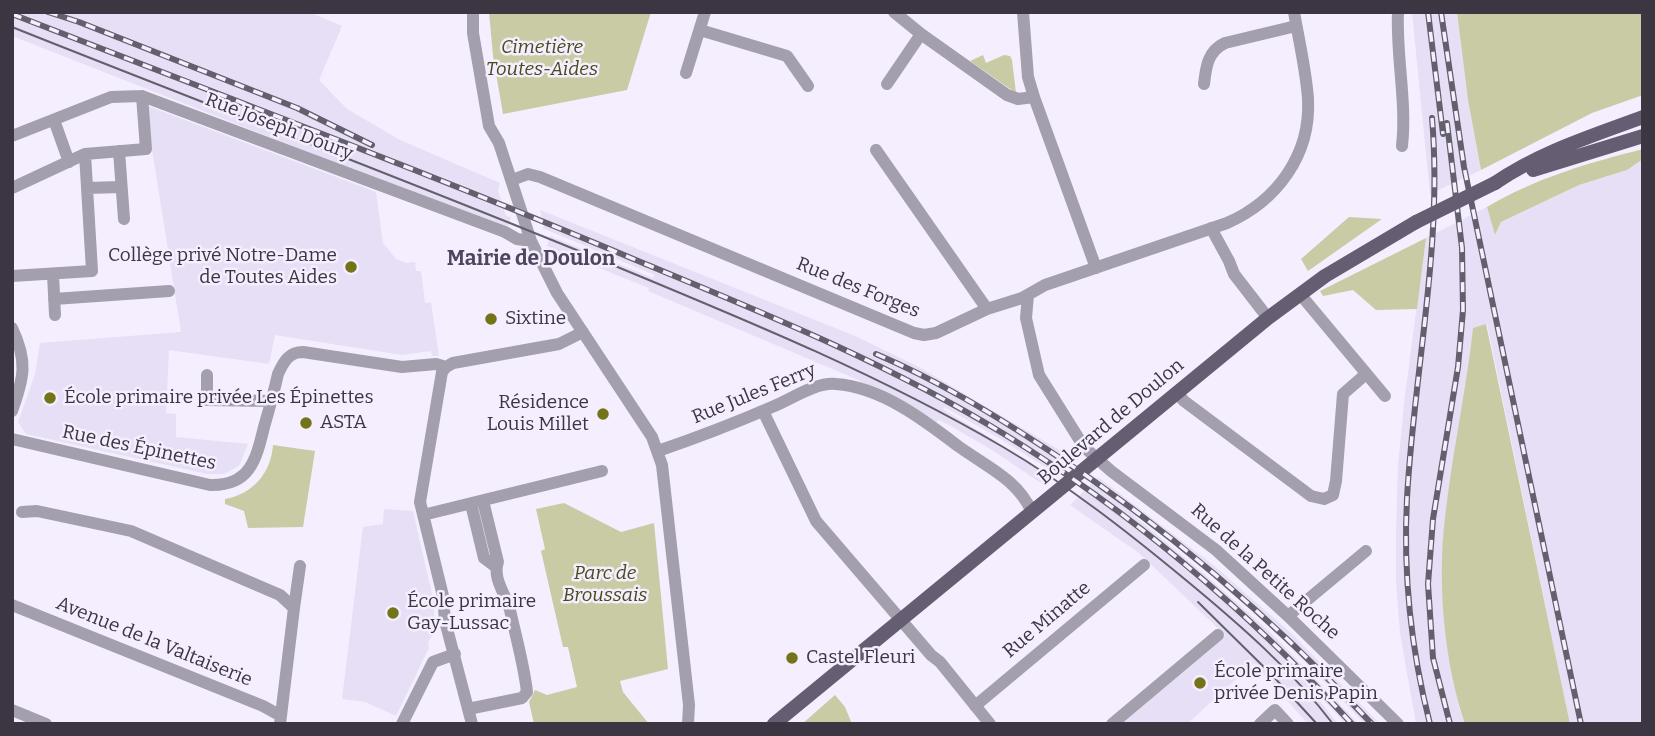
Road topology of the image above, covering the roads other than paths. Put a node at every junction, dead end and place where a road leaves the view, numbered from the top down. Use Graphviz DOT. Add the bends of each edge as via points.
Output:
graph roads {
  1 [pos="473,12"];
  2 [pos="705,12"];
  3 [pos="894,12"];
  4 [pos="1023,12"];
  5 [pos="1294,12"];
  6 [pos="1398,12"];
  7 [pos="1296,26"];
  8 [pos="700,30"];
  9 [pos="920,34"];
  10 [pos="685,72"];
  11 [pos="887,84"];
  12 [pos="1204,84"];
  13 [pos="807,86"];
  14 [pos="142,96"];
  15 [pos="1034,97"];
  16 [pos="1643,108"];
  17 [pos="1643,117"];
  18 [pos="54,120"];
  19 [pos="12,136"];
  20 [pos="1643,136"];
  21 [pos="1577,142"];
  22 [pos="1402,146"];
  23 [pos="876,150"];
  24 [pos="119,151"];
  25 [pos="85,154"];
  26 [pos="69,162"];
  27 [pos="512,180"];
  28 [pos="1495,183"];
  29 [pos="121,187"];
  30 [pos="12,188"];
  31 [pos="87,188"];
  32 [pos="124,219"];
  33 [pos="1211,228"];
  34 [pos="531,242"];
  35 [pos="1096,268"];
  36 [pos="92,271"];
  37 [pos="53,274"];
  38 [pos="12,276"];
  39 [pos="169,291"];
  40 [pos="1300,294"];
  41 [pos="1028,295"];
  42 [pos="93,297"];
  43 [pos="54,299"];
  44 [pos="988,309"];
  45 [pos="55,315"];
  46 [pos="1268,318"];
  47 [pos="12,328"];
  48 [pos="583,332"];
  49 [pos="446,367"];
  50 [pos="1366,374"];
  51 [pos="207,375"];
  52 [pos="1177,393"];
  53 [pos="1385,396"];
  54 [pos="272,401"];
  55 [pos="12,411"];
  56 [pos="763,411"];
  57 [pos="12,439"];
  58 [pos="658,451"];
  59 [pos="1097,459"];
  60 [pos="602,471"];
  61 [pos="477,503"];
  62 [pos="22,512"];
  63 [pos="1032,512"];
  64 [pos="424,515"];
  65 [pos="1366,551"];
  66 [pos="1144,565"];
  67 [pos="300,566"];
  68 [pos="12,606"];
  69 [pos="294,608"];
  70 [pos="1288,615"];
  71 [pos="901,619"];
  72 [pos="1218,635"];
  73 [pos="455,654"];
  74 [pos="975,706"];
  75 [pos="468,709"];
  76 [pos="12,710"];
  77 [pos="281,720"];
  78 [pos="46,724"];
  79 [pos="402,724"];
  80 [pos="472,724"];
  81 [pos="688,724"];
  82 [pos="774,724"];
  83 [pos="990,724"];
  84 [pos="1112,724"];
  85 [pos="1261,724"];
  86 [pos="1288,724"];
  87 [pos="1398,724"];
  1 -- 27 [label="street" via="489,126"];
  2 -- 8 [label="street"];
  3 -- 9 [label="street"];
  4 -- 15 [label="street"];
  5 -- 7 [label="street, Rue des Forges"];
  6 -- 22 [label="street"];
  7 -- 12 [label="street" via="1218,46 1208,61"];
  7 -- 33 [label="street, Rue des Forges" via="1308,101 1304,139 1297,156 1281,185 1262,204"];
  8 -- 10 [label="street"];
  8 -- 13 [label="street" via="787,56"];
  9 -- 11 [label="street"];
  9 -- 15 [label="street" via="1007,95"];
  14 -- 18 [label="street, Rue Joseph Doury" via="111,97"];
  14 -- 24 [label="street" via="146,149"];
  14 -- 34 [label="street, Rue Joseph Doury"];
  15 -- 35 [label="street"];
  16 -- 21 [label="main road" via="1603,122"];
  17 -- 21 [label="main road"];
  18 -- 19 [label="street, Rue Joseph Doury"];
  18 -- 26 [label="street"];
  20 -- 28 [label="main road"];
  21 -- 28 [label="main road" via="1520,166"];
  23 -- 44 [label="street"];
  24 -- 25 [label="street"];
  24 -- 29 [label="street"];
  25 -- 26 [label="street"];
  25 -- 31 [label="street"];
  26 -- 30 [label="street"];
  27 -- 34 [label="street"];
  27 -- 44 [label="street, Rue des Forges" via="528,173 540,177 914,333 936,333"];
  28 -- 40 [label="main road, Boulevard de Doulon, bridge" via="1416,222"];
  29 -- 31 [label="street"];
  29 -- 32 [label="street"];
  31 -- 36 [label="street"];
  33 -- 35 [label="street, Rue des Forges"];
  33 -- 46 [label="street" via="1234,275"];
  34 -- 48 [label="street"];
  35 -- 41 [label="street, Rue des Forges"];
  36 -- 37 [label="street"];
  36 -- 42 [label="street"];
  37 -- 38 [label="street"];
  37 -- 43 [label="street"];
  39 -- 42 [label="street"];
  40 -- 46 [label="main road, Boulevard de Doulon"];
  40 -- 50 [label="street"];
  41 -- 44 [label="street, Rue des Forges"];
  41 -- 59 [label="street, Rue de la Petite Roche" via="1027,318 1039,375 1080,441"];
  42 -- 43 [label="street"];
  43 -- 45 [label="street"];
  46 -- 52 [label="main road, Boulevard de Doulon"];
  47 -- 55 [label="street" via="24,364"];
  48 -- 49 [label="street, Rue des Épinettes" via="559,344"];
  48 -- 58 [label="street" via="637,411"];
  49 -- 54 [label="street, Rue des Épinettes" via="402,367 297,352 282,365"];
  49 -- 64 [label="street" via="420,502"];
  50 -- 52 [label="street" via="1343,394 1336,481 1333,495 1324,499 1311,496"];
  50 -- 53 [label="street"];
  51 -- 54 [label="street" via="207,400"];
  52 -- 59 [label="main road, Boulevard de Doulon"];
  54 -- 57 [label="street, Rue des Épinettes" via="254,462 244,475 224,485"];
  56 -- 58 [label="street, Rue Jules Ferry"];
  56 -- 63 [label="street, Rue Jules Ferry" via="828,384 876,395 940,430 1011,483"];
  56 -- 71 [label="street" via="816,521"];
  58 -- 81 [label="street" via="665,479"];
  59 -- 63 [label="main road, Boulevard de Doulon"];
  59 -- 70 [label="street, Rue de la Petite Roche" via="1216,551"];
  60 -- 61 [label="street"];
  61 -- 64 [label="street"];
  61 -- 75 [label="street" via="484,558 496,567 509,607 527,692 522,698"];
  62 -- 69 [label="street" via="37,511 131,531 280,595"];
  63 -- 71 [label="main road, Boulevard de Doulon"];
  64 -- 73 [label="street"];
  65 -- 70 [label="street"];
  66 -- 74 [label="street, Rue Minatte"];
  67 -- 69 [label="street"];
  68 -- 77 [label="street, Avenue de la Valtaiserie" via="263,706"];
  69 -- 77 [label="street"];
  70 -- 87 [label="street, Rue de la Petite Roche"];
  71 -- 74 [label="street"];
  71 -- 82 [label="main road, Boulevard de Doulon"];
  72 -- 84 [label="street"];
  73 -- 75 [label="street"];
  73 -- 79 [label="street" via="433,662"];
  74 -- 83 [label="street"];
  75 -- 80 [label="street"];
  76 -- 78 [label="street"];
  85 -- 86 [label="street" via="1275,710"];
}
